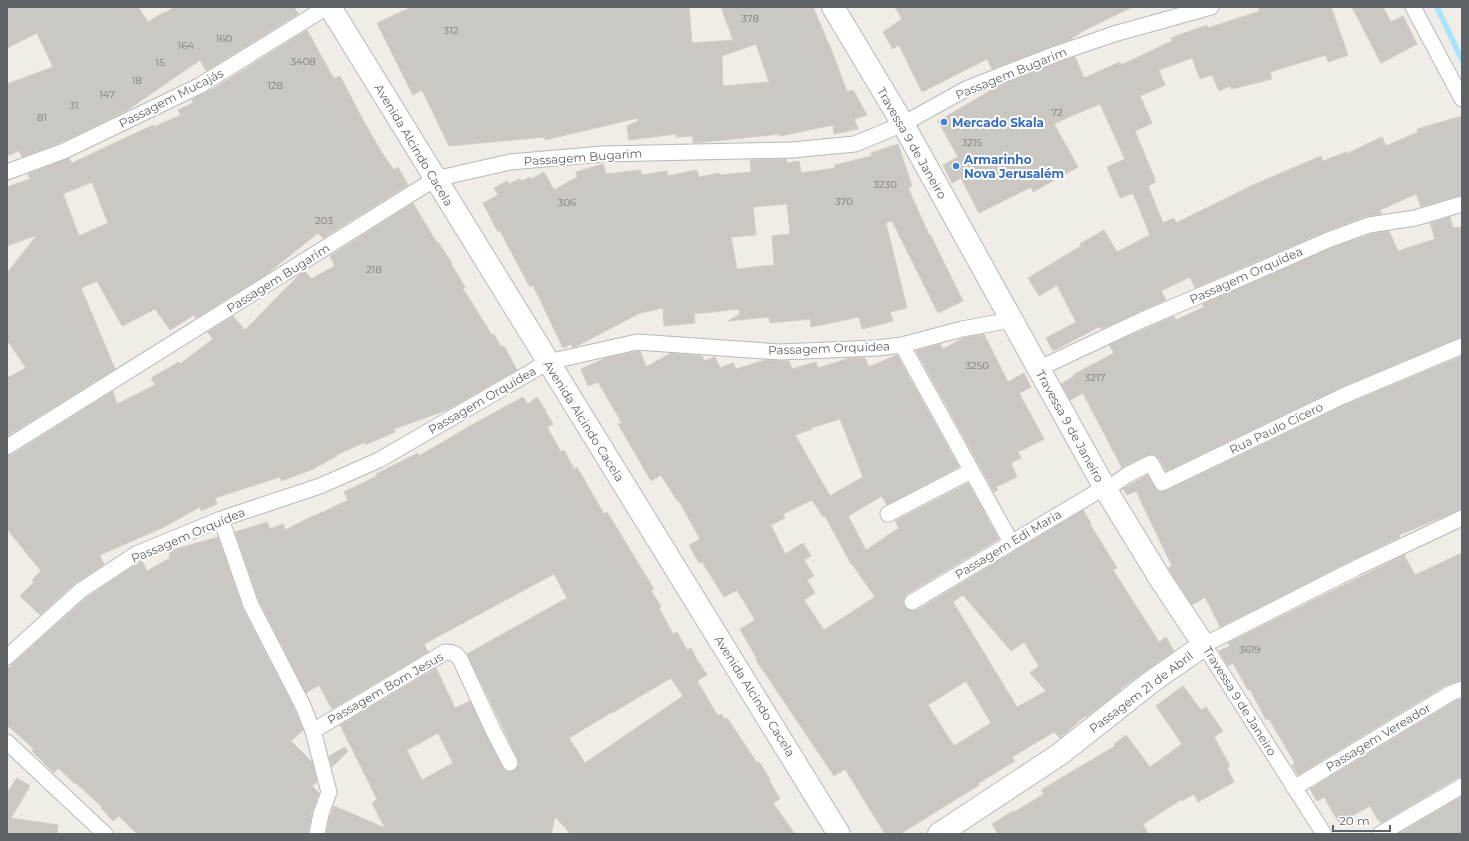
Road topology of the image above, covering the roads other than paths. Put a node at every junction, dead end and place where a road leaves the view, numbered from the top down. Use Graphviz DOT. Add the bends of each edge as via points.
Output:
graph roads {
  1 [pos="328,7"];
  2 [pos="833,7"];
  3 [pos="1211,7"];
  4 [pos="1412,7"];
  5 [pos="1462,99"];
  6 [pos="904,124"];
  7 [pos="7,172"];
  8 [pos="435,179"];
  9 [pos="1462,204"];
  10 [pos="1011,320"];
  11 [pos="902,345"];
  12 [pos="1462,346"];
  13 [pos="548,362"];
  14 [pos="1038,369"];
  15 [pos="7,447"];
  16 [pos="971,471"];
  17 [pos="1105,489"];
  18 [pos="888,514"];
  19 [pos="1462,518"];
  20 [pos="220,519"];
  21 [pos="1011,542"];
  22 [pos="912,602"];
  23 [pos="1204,645"];
  24 [pos="7,657"];
  25 [pos="1462,689"];
  26 [pos="313,731"];
  27 [pos="7,742"];
  28 [pos="510,763"];
  29 [pos="1462,786"];
  30 [pos="1294,788"];
  31 [pos="105,834"];
  32 [pos="317,834"];
  33 [pos="839,834"];
  34 [pos="939,834"];
  35 [pos="1324,834"];
  36 [pos="1380,834"];
  1 -- 7 [label="street, Passagem Mucajás" via="199,86 64,151"];
  1 -- 8 [label="street, Avenida Alcindo Cacela"];
  2 -- 6 [label="street, Travessa 9 de Janeiro"];
  3 -- 6 [label="street, Passagem Bugarim" via="1114,34 1056,54 966,89"];
  4 -- 5 [label="street"];
  6 -- 8 [label="street, Passagem Bugarim" via="855,144 792,150 603,154 510,162"];
  6 -- 10 [label="street, Travessa 9 de Janeiro"];
  8 -- 13 [label="street, Avenida Alcindo Cacela"];
  8 -- 15 [label="street, Passagem Bugarim"];
  9 -- 14 [label="street, Passagem Orquídea" via="1415,218 1369,225 1328,240 1142,320"];
  10 -- 11 [label="street, Passagem Orquídea" via="962,329"];
  10 -- 14 [label="street, Travessa 9 de Janeiro"];
  11 -- 13 [label="street, Passagem Orquídea" via="780,352 637,342"];
  11 -- 16 [label="street"];
  12 -- 17 [label="street, Rua Paulo Cícero" via="1344,396 1162,483 1150,463"];
  13 -- 20 [label="street, Passagem Orquídea" via="379,460 320,486"];
  13 -- 33 [label="street, Avenida Alcindo Cacela"];
  14 -- 17 [label="street, Travessa 9 de Janeiro"];
  16 -- 18 [label="street"];
  16 -- 21 [label="street"];
  17 -- 21 [label="street, Passagem Edi Maria"];
  17 -- 23 [label="street, Travessa 9 de Janeiro"];
  19 -- 23 [label="street, Passagem 21 de Abril"];
  20 -- 24 [label="street, Passagem Orquídea" via="136,554 80,592"];
  20 -- 26 [label="street" via="251,605 303,706"];
  21 -- 22 [label="street, Passagem Edi Maria"];
  23 -- 30 [label="street, Travessa 9 de Janeiro"];
  23 -- 34 [label="street, Passagem 21 de Abril" via="1151,682 1060,754"];
  25 -- 30 [label="street, Passagem Vereador" via="1451,693"];
  26 -- 28 [label="street, Passagem Bom Jesus" via="446,652 452,652 458,655"];
  26 -- 32 [label="street" via="329,792"];
  27 -- 31 [label="street"];
  29 -- 36 [label="street"];
  30 -- 35 [label="street, Travessa 9 de Janeiro"];
}
